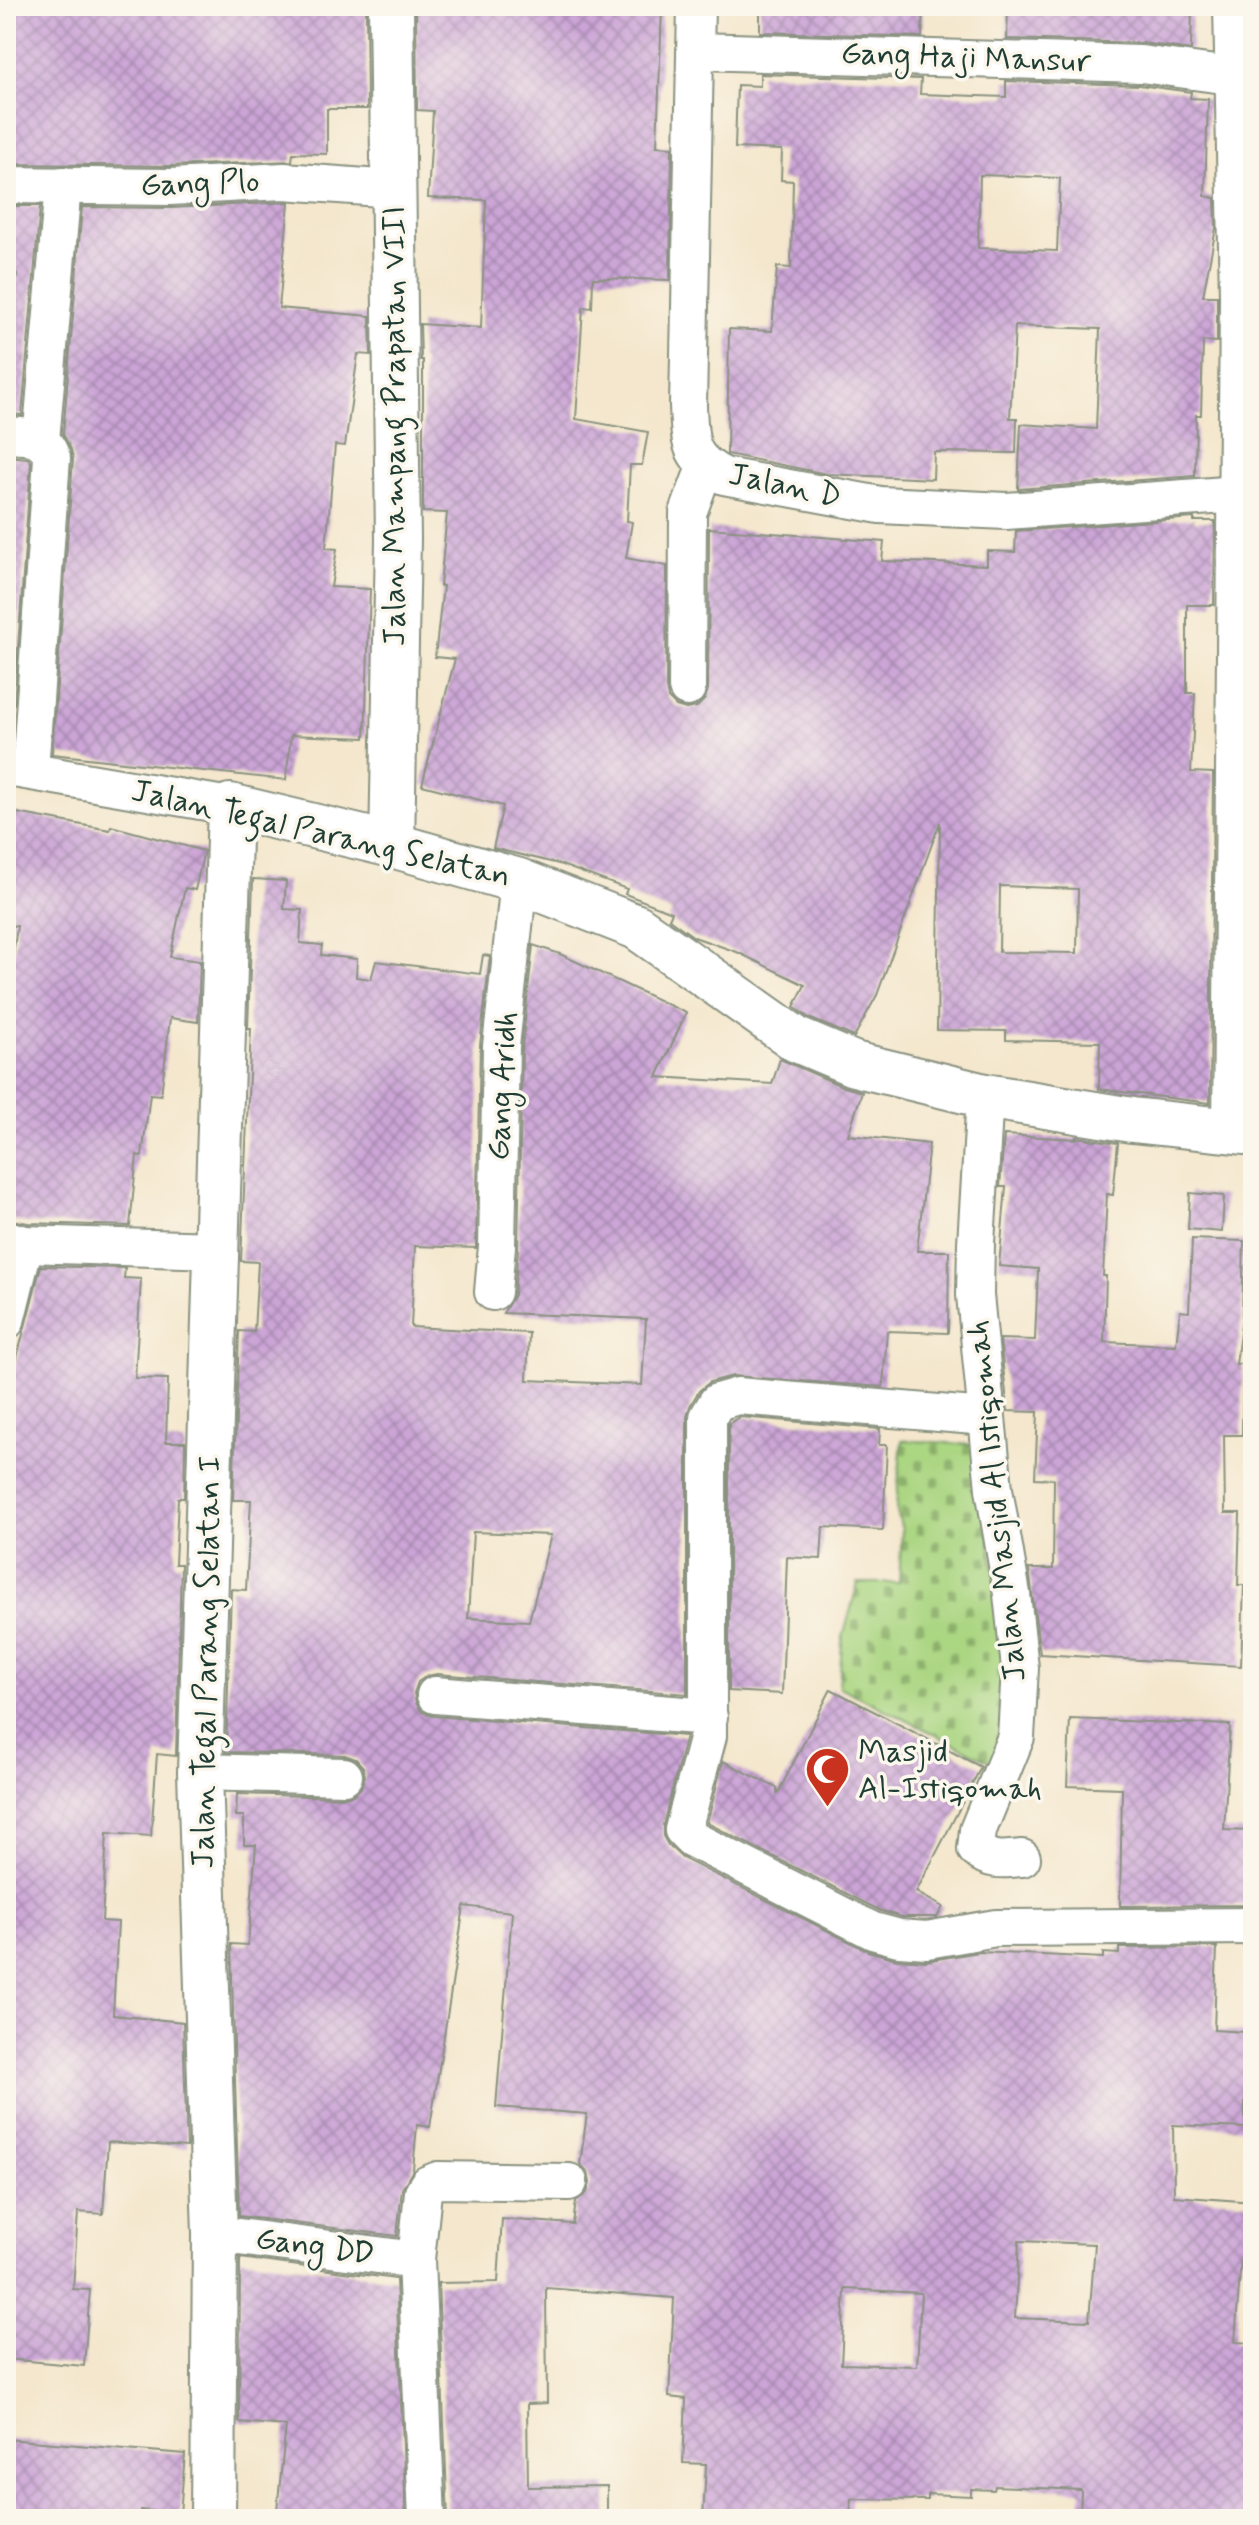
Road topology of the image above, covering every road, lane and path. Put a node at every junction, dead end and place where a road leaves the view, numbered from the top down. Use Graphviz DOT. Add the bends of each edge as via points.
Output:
graph roads {
  1 [pos="391,6"];
  2 [pos="696,6"];
  3 [pos="1232,6"];
  4 [pos="697,51"];
  5 [pos="1244,78"];
  6 [pos="6,185"];
  7 [pos="63,185"];
  8 [pos="394,189"];
  9 [pos="6,435"];
  10 [pos="41,441"];
  11 [pos="705,467"];
  12 [pos="1244,492"];
  13 [pos="687,688"];
  14 [pos="18,769"];
  15 [pos="230,806"];
  16 [pos="392,845"];
  17 [pos="519,881"];
  18 [pos="985,1096"];
  19 [pos="1242,1132"];
  20 [pos="16,1241"];
  21 [pos="215,1250"];
  22 [pos="493,1292"];
  23 [pos="6,1321"];
  24 [pos="986,1417"];
  25 [pos="435,1695"];
  26 [pos="709,1717"];
  27 [pos="200,1772"];
  28 [pos="344,1776"];
  29 [pos="1022,1858"];
  30 [pos="1253,1926"];
  31 [pos="569,2182"];
  32 [pos="215,2234"];
  33 [pos="416,2260"];
  34 [pos="213,2519"];
  35 [pos="427,2519"];
  1 -- 8 [label="street, Jalan Mampang Prapatan VIII"];
  2 -- 4 [label="street, Jalan D"];
  3 -- 5 [label="street"];
  4 -- 5 [label="street, Gang Haji Mansur" via="1141,64"];
  4 -- 11 [label="street, Jalan D" via="688,406 690,443"];
  5 -- 12 [label="street" via="1238,296"];
  6 -- 7 [label="street, Gang Plo"];
  7 -- 8 [label="street, Gang Plo" via="284,181"];
  7 -- 10 [label="street"];
  8 -- 16 [label="street, Jalan Mampang Prapatan VIII" via="398,539"];
  9 -- 10 [label="street"];
  10 -- 14 [label="street" via="52,458"];
  11 -- 12 [label="street, Jalan D" via="724,476 911,507 1006,511"];
  11 -- 13 [label="street" via="688,513"];
  12 -- 19 [label="street"];
  14 -- 15 [label="street, Jalan Tegal Parang Selatan"];
  15 -- 16 [label="street, Jalan Tegal Parang Selatan"];
  15 -- 21 [label="street, Jalan Tegal Parang Selatan I"];
  16 -- 17 [label="street, Jalan Tegal Parang Selatan"];
  17 -- 18 [label="street, Jalan Tegal Parang Selatan" via="637,927 821,1052"];
  17 -- 22 [label="street, Gang Aridh" via="501,1046"];
  18 -- 19 [label="street, Jalan Tegal Parang Selatan"];
  18 -- 24 [label="street, Jalan Masjid Al Istiqomah" via="975,1295"];
  20 -- 21 [label="street"];
  20 -- 23 [label="street"];
  21 -- 27 [label="street, Jalan Tegal Parang Selatan I"];
  24 -- 26 [label="street" via="738,1396 717,1402 708,1417"];
  24 -- 29 [label="street, Jalan Masjid Al Istiqomah" via="1020,1668 1016,1737 978,1830 976,1849 1001,1861"];
  25 -- 26 [label="street"];
  26 -- 30 [label="street" via="683,1830 873,1931 927,1940 996,1928"];
  27 -- 28 [label="street"];
  27 -- 32 [label="street, Jalan Tegal Parang Selatan I"];
  31 -- 33 [label="street" via="428,2184"];
  32 -- 33 [label="street, Gang DD"];
  32 -- 34 [label="street, Jalan Tegal Parang Selatan I"];
  33 -- 35 [label="street"];
}
